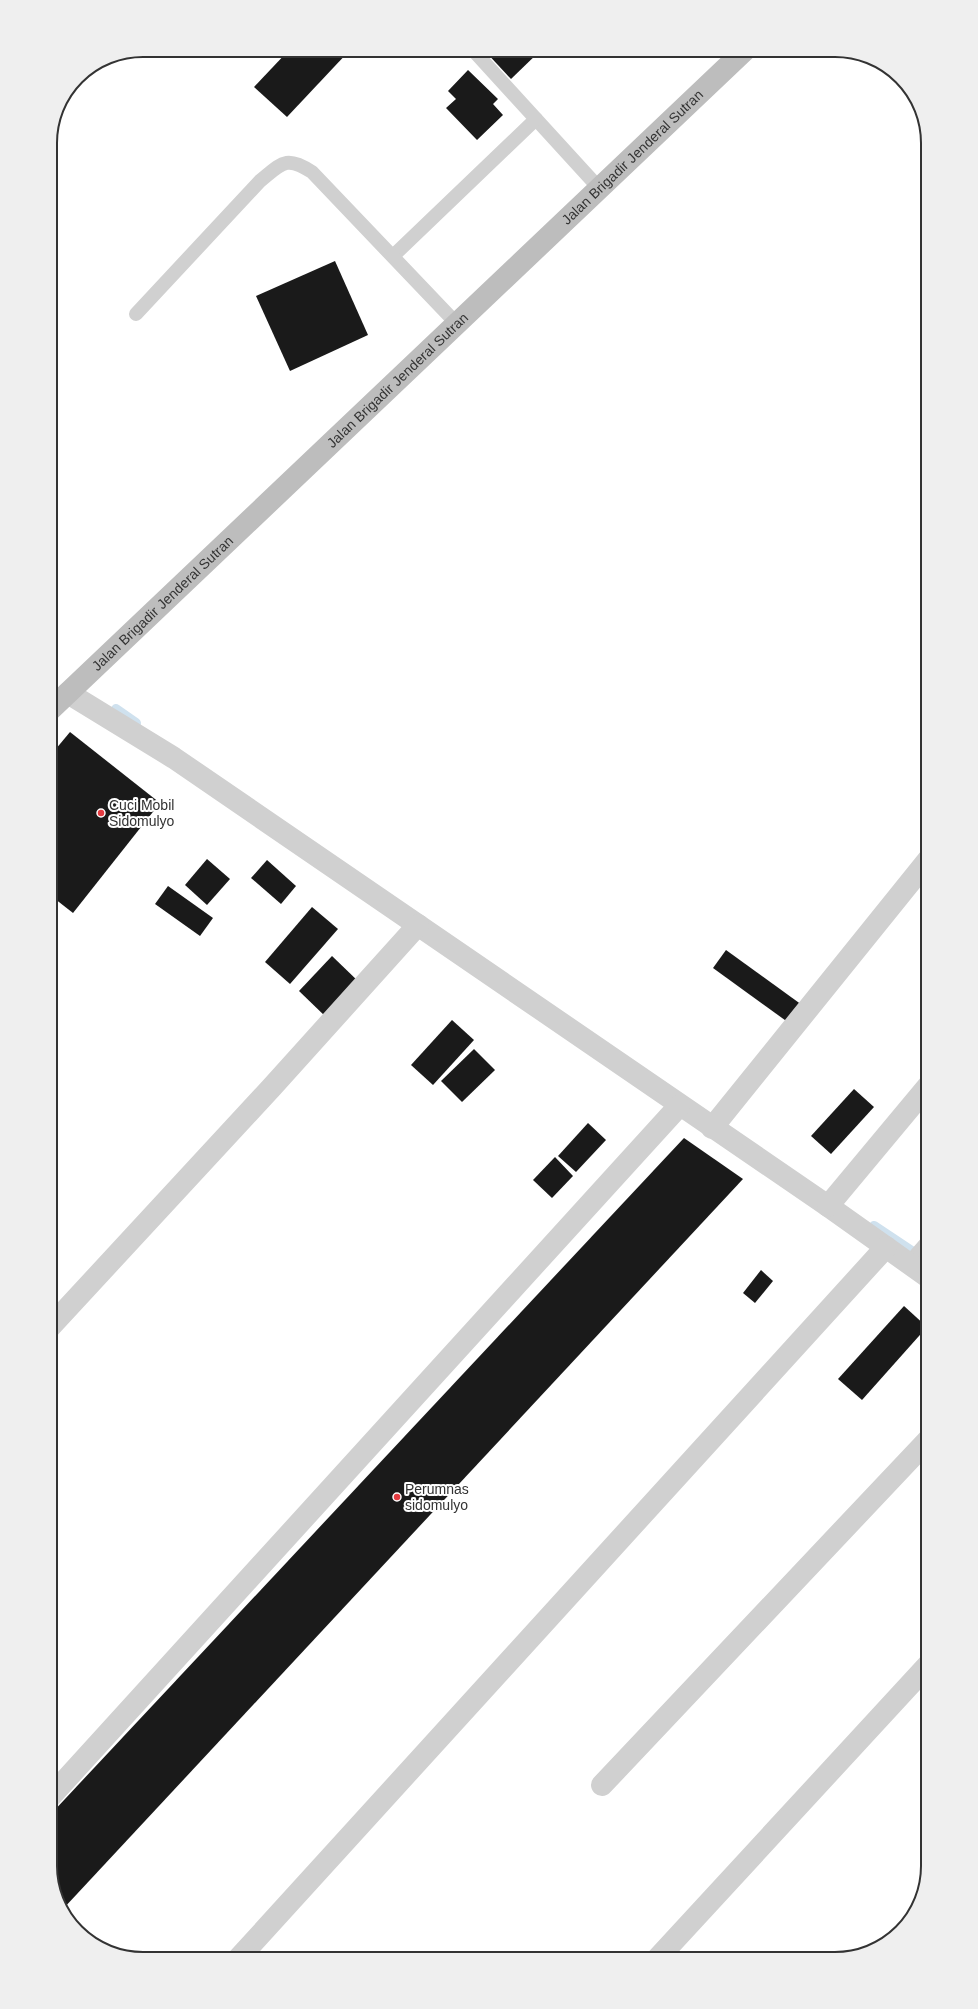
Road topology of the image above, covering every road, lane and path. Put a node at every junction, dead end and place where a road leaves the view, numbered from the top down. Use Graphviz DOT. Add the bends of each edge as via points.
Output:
graph roads {
  1 [pos="479,57"];
  2 [pos="738,57"];
  3 [pos="536,119"];
  4 [pos="599,188"];
  5 [pos="393,256"];
  6 [pos="136,314"];
  7 [pos="457,324"];
  8 [pos="68,693"];
  9 [pos="57,703"];
  10 [pos="921,869"];
  11 [pos="418,925"];
  12 [pos="921,1094"];
  13 [pos="680,1106"];
  14 [pos="717,1121"];
  15 [pos="828,1206"];
  16 [pos="886,1247"];
  17 [pos="921,1249"];
  18 [pos="910,1261"];
  19 [pos="921,1271"];
  20 [pos="57,1319"];
  21 [pos="921,1447"];
  22 [pos="921,1673"];
  23 [pos="602,1785"];
  24 [pos="57,1789"];
  25 [pos="244,1952"];
  26 [pos="663,1952"];
  1 -- 3 [label="lane"];
  2 -- 4 [label="main road, Jalan Brigadir Jenderal Sutran"];
  3 -- 4 [label="lane"];
  3 -- 5 [label="lane"];
  4 -- 7 [label="main road, Jalan Brigadir Jenderal Sutran"];
  5 -- 6 [label="lane" via="312,172 297,162 282,164 260,181"];
  5 -- 7 [label="lane"];
  7 -- 8 [label="main road, Jalan Brigadir Jenderal Sutran"];
  8 -- 9 [label="main road, Jalan Brigadir Jenderal Sutran"];
  8 -- 11 [label="street" via="174,758"];
  10 -- 14 [label="street"];
  11 -- 13 [label="street"];
  11 -- 20 [label="street"];
  12 -- 15 [label="street"];
  13 -- 14 [label="street"];
  13 -- 24 [label="street"];
  14 -- 15 [label="street"];
  15 -- 16 [label="street"];
  16 -- 18 [label="street"];
  16 -- 25 [label="street"];
  17 -- 18 [label="lane"];
  18 -- 19 [label="street"];
  21 -- 23 [label="street"];
  22 -- 26 [label="street"];
}
